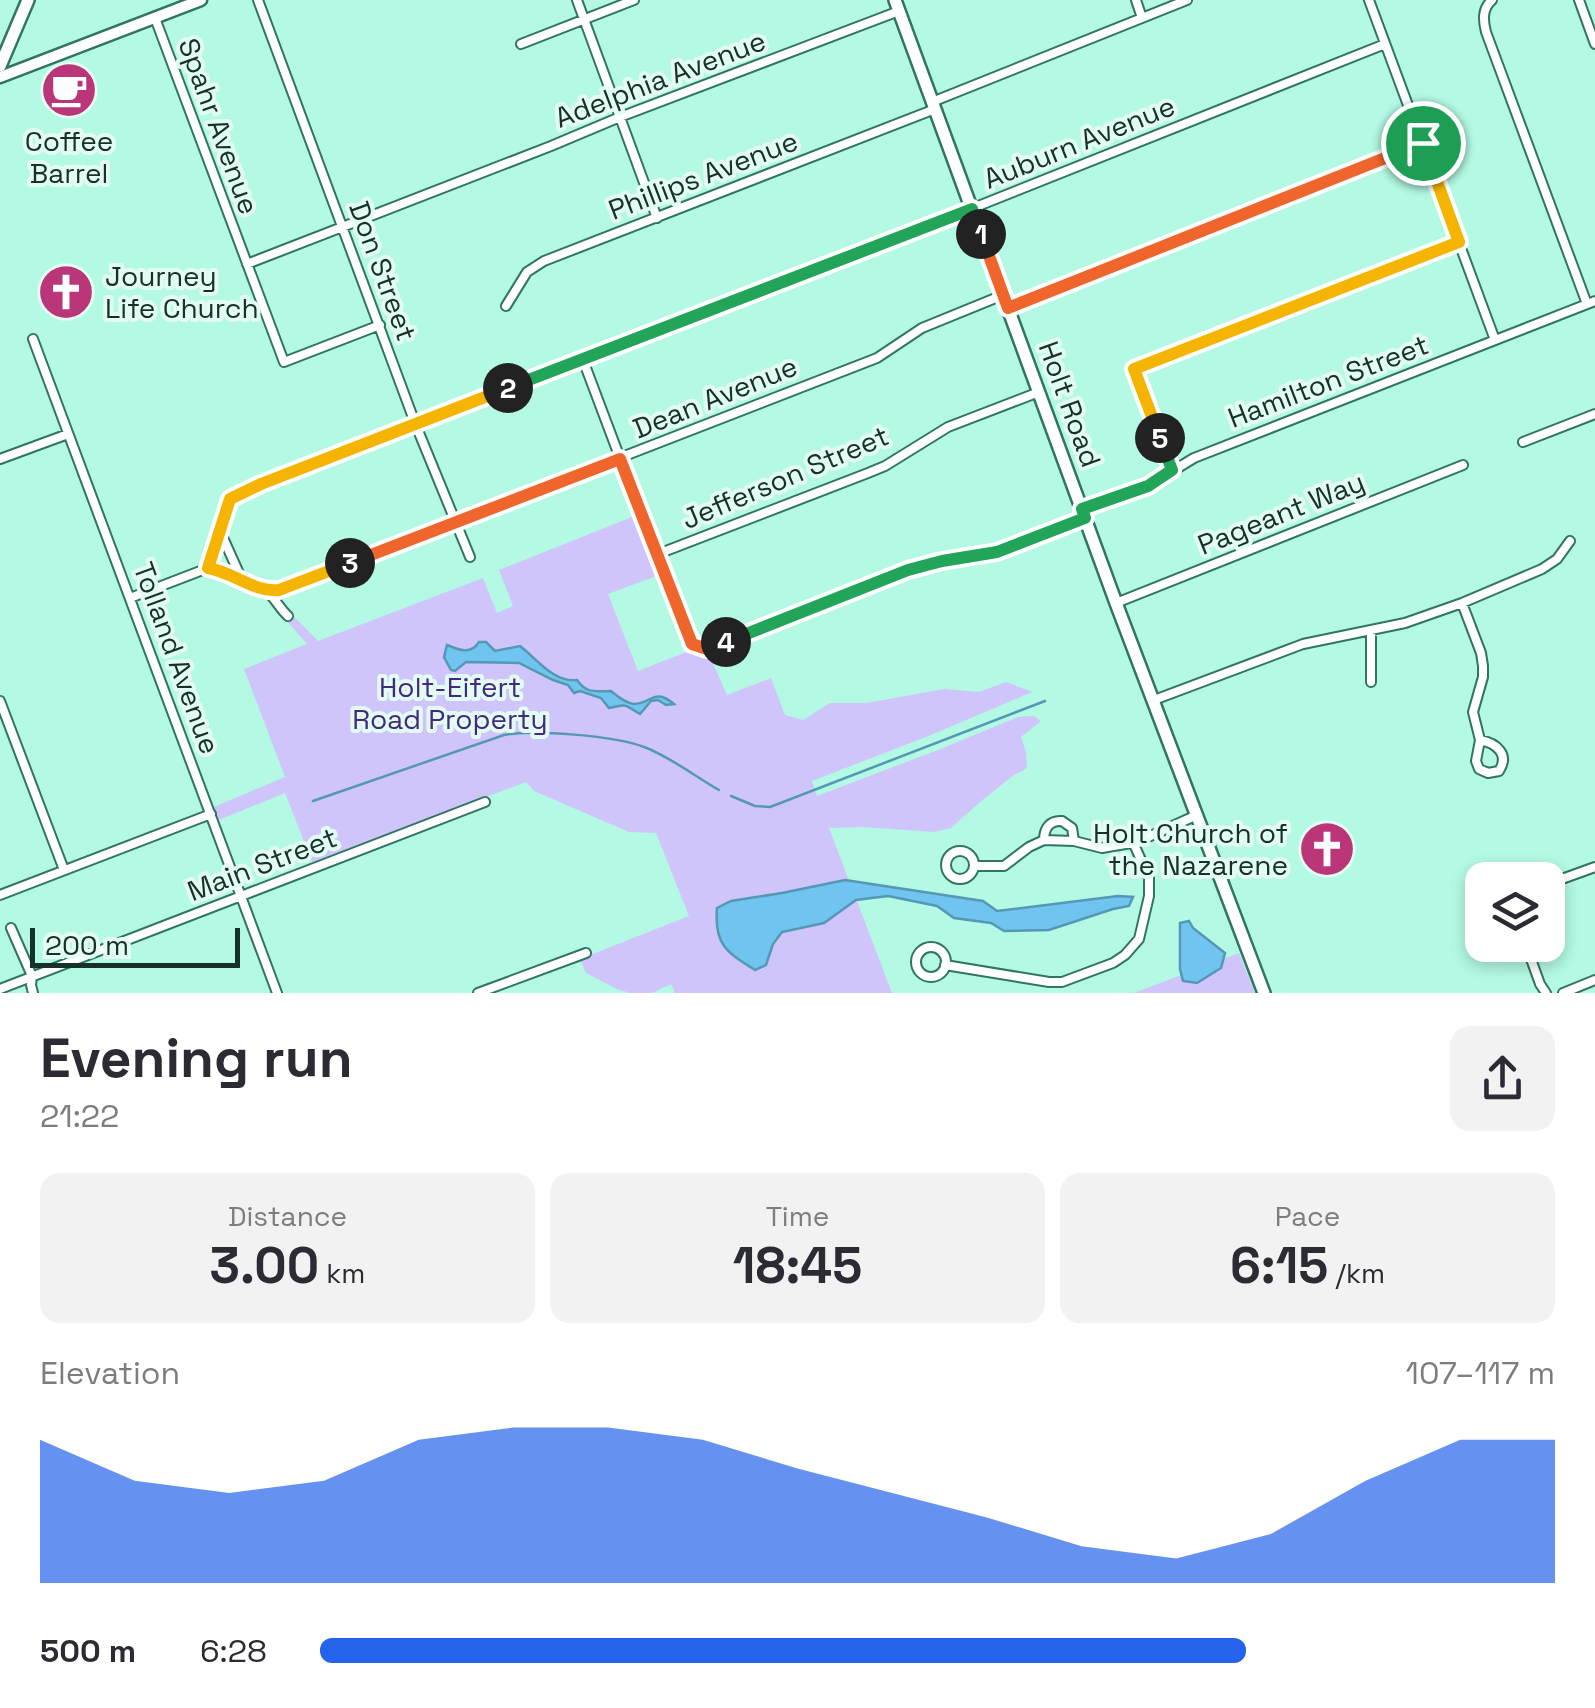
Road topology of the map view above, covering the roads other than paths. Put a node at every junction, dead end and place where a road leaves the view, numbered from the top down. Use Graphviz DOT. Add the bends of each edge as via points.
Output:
graph roads {
  1 [pos="28,0"];
  2 [pos="201,0"];
  3 [pos="258,0"];
  4 [pos="577,0"];
  5 [pos="634,0"];
  6 [pos="1136,0"];
  7 [pos="1187,0"];
  8 [pos="1370,0"];
  9 [pos="1578,0"];
  10 [pos="1489,3"];
  11 [pos="897,5"];
  12 [pos="155,18"];
  13 [pos="1142,18"];
  14 [pos="584,20"];
  15 [pos="522,44"];
  16 [pos="1385,44"];
  17 [pos="1595,44"];
  18 [pos="0,66"];
  19 [pos="0,78"];
  20 [pos="934,105"];
  21 [pos="620,117"];
  22 [pos="1423,143"];
  23 [pos="972,209"];
  24 [pos="657,218"];
  25 [pos="342,225"];
  26 [pos="1459,242"];
  27 [pos="246,264"];
  28 [pos="1005,302"];
  29 [pos="1591,302"];
  30 [pos="506,306"];
  31 [pos="380,326"];
  32 [pos="34,339"];
  33 [pos="1495,340"];
  34 [pos="582,360"];
  35 [pos="1038,392"];
  36 [pos="1595,414"];
  37 [pos="415,424"];
  38 [pos="68,434"];
  39 [pos="1523,442"];
  40 [pos="0,459"];
  41 [pos="620,459"];
  42 [pos="1463,464"];
  43 [pos="1172,470"];
  44 [pos="1084,514"];
  45 [pos="456,522"];
  46 [pos="220,531"];
  47 [pos="1570,541"];
  48 [pos="658,554"];
  49 [pos="470,557"];
  50 [pos="208,568"];
  51 [pos="242,580"];
  52 [pos="268,592"];
  53 [pos="130,598"];
  54 [pos="1116,603"];
  55 [pos="1462,603"];
  56 [pos="288,616"];
  57 [pos="1371,631"];
  58 [pos="1371,682"];
  59 [pos="1154,700"];
  60 [pos="0,701"];
  61 [pos="1480,740"];
  62 [pos="485,802"];
  63 [pos="211,814"];
  64 [pos="1198,815"];
  65 [pos="1044,840"];
  66 [pos="1074,841"];
  67 [pos="1133,842"];
  68 [pos="974,866"];
  69 [pos="1595,866"];
  70 [pos="64,870"];
  71 [pos="1565,877"];
  72 [pos="0,895"];
  73 [pos="241,896"];
  74 [pos="11,928"];
  75 [pos="586,953"];
  76 [pos="1532,962"];
  77 [pos="945,965"];
  78 [pos="32,976"];
  79 [pos="1595,980"];
  80 [pos="0,990"];
  81 [pos="1574,991"];
  82 [pos="33,993"];
  83 [pos="277,993"];
  84 [pos="478,993"];
  85 [pos="1264,993"];
  86 [pos="1546,993"];
  87 [pos="1563,993"];
  1 -- 18 [label="main road"];
  2 -- 12 [label="street"];
  3 -- 25 [label="street, Don Street"];
  4 -- 14 [label="street"];
  5 -- 14 [label="street"];
  6 -- 13 [label="street"];
  7 -- 13 [label="street, Phillips Avenue"];
  8 -- 16 [label="street"];
  9 -- 17 [label="street"];
  10 -- 29 [label="street" via="1486,32"];
  11 -- 20 [label="main road, Holt Road"];
  11 -- 21 [label="street, Adelphia Avenue"];
  12 -- 19 [label="street"];
  12 -- 27 [label="street, Spahr Avenue"];
  13 -- 20 [label="street, Phillips Avenue"];
  14 -- 15 [label="street"];
  14 -- 21 [label="street"];
  16 -- 22 [label="street"];
  16 -- 23 [label="street, Auburn Avenue"];
  20 -- 23 [label="main road, Holt Road"];
  20 -- 24 [label="street, Phillips Avenue"];
  21 -- 24 [label="street"];
  21 -- 25 [label="street, Adelphia Avenue"];
  22 -- 26 [label="street"];
  22 -- 28 [label="street, Dean Avenue"];
  23 -- 28 [label="main road, Holt Road"];
  23 -- 34 [label="street, Auburn Avenue"];
  24 -- 30 [label="street, Phillips Avenue" via="534,266"];
  25 -- 27 [label="street"];
  25 -- 31 [label="street, Don Street"];
  26 -- 33 [label="street"];
  26 -- 43 [label="street" via="1134,369"];
  27 -- 31 [label="street, Spahr Avenue" via="284,362"];
  28 -- 35 [label="main road, Holt Road"];
  28 -- 41 [label="street, Dean Avenue" via="922,328 877,358"];
  29 -- 33 [label="street, Hamilton Street"];
  31 -- 37 [label="street, Don Street"];
  32 -- 38 [label="street, Tolland Avenue"];
  33 -- 43 [label="street, Hamilton Street"];
  34 -- 37 [label="street, Auburn Avenue"];
  34 -- 41 [label="street"];
  35 -- 44 [label="main road, Holt Road"];
  35 -- 48 [label="street, Jefferson Street" via="948,428 868,474"];
  36 -- 39 [label="street"];
  37 -- 45 [label="street, Don Street"];
  37 -- 46 [label="street, Auburn Avenue" via="230,499"];
  38 -- 40 [label="street"];
  38 -- 53 [label="street, Tolland Avenue"];
  41 -- 45 [label="street, Dean Avenue"];
  41 -- 48 [label="street"];
  42 -- 54 [label="street, Pageant Way"];
  43 -- 44 [label="street, Hamilton Street"];
  44 -- 48 [label="street, Hamilton Street" via="997,552 908,570 703,649 687,636"];
  44 -- 54 [label="main road, Holt Road"];
  45 -- 49 [label="street, Don Street"];
  45 -- 52 [label="street, Dean Avenue"];
  46 -- 50 [label="street"];
  46 -- 51 [label="street"];
  47 -- 55 [label="street" via="1542,569"];
  50 -- 51 [label="street"];
  50 -- 53 [label="street"];
  51 -- 52 [label="street"];
  52 -- 56 [label="street"];
  53 -- 63 [label="street, Tolland Avenue"];
  54 -- 59 [label="main road, Holt Road"];
  55 -- 57 [label="street"];
  55 -- 61 [label="street" via="1483,666 1473,712"];
  57 -- 58 [label="street"];
  57 -- 59 [label="street" via="1303,644"];
  59 -- 64 [label="main road, Holt Road"];
  60 -- 70 [label="street"];
  61 -- 61 [label="street" via="1479,769 1500,771 1501,751"];
  62 -- 73 [label="street, Main Street"];
  63 -- 70 [label="street"];
  63 -- 73 [label="street, Tolland Avenue"];
  64 -- 67 [label="street"];
  64 -- 85 [label="main road, Holt Road"];
  65 -- 66 [label="street"];
  65 -- 66 [label="street" via="1046,828 1062,821"];
  65 -- 68 [label="street" via="1004,866"];
  66 -- 67 [label="street" via="1102,848"];
  67 -- 77 [label="street" via="1149,878 1149,896 1139,939 1113,963 1062,982"];
  69 -- 71 [label="street"];
  70 -- 72 [label="street"];
  73 -- 78 [label="street, Main Street"];
  73 -- 83 [label="street, Tolland Avenue"];
  74 -- 78 [label="street"];
  75 -- 84 [label="street"];
  76 -- 86 [label="street"];
  78 -- 80 [label="street, Main Street"];
  78 -- 82 [label="street"];
  79 -- 81 [label="street"];
  81 -- 87 [label="street"];
}
